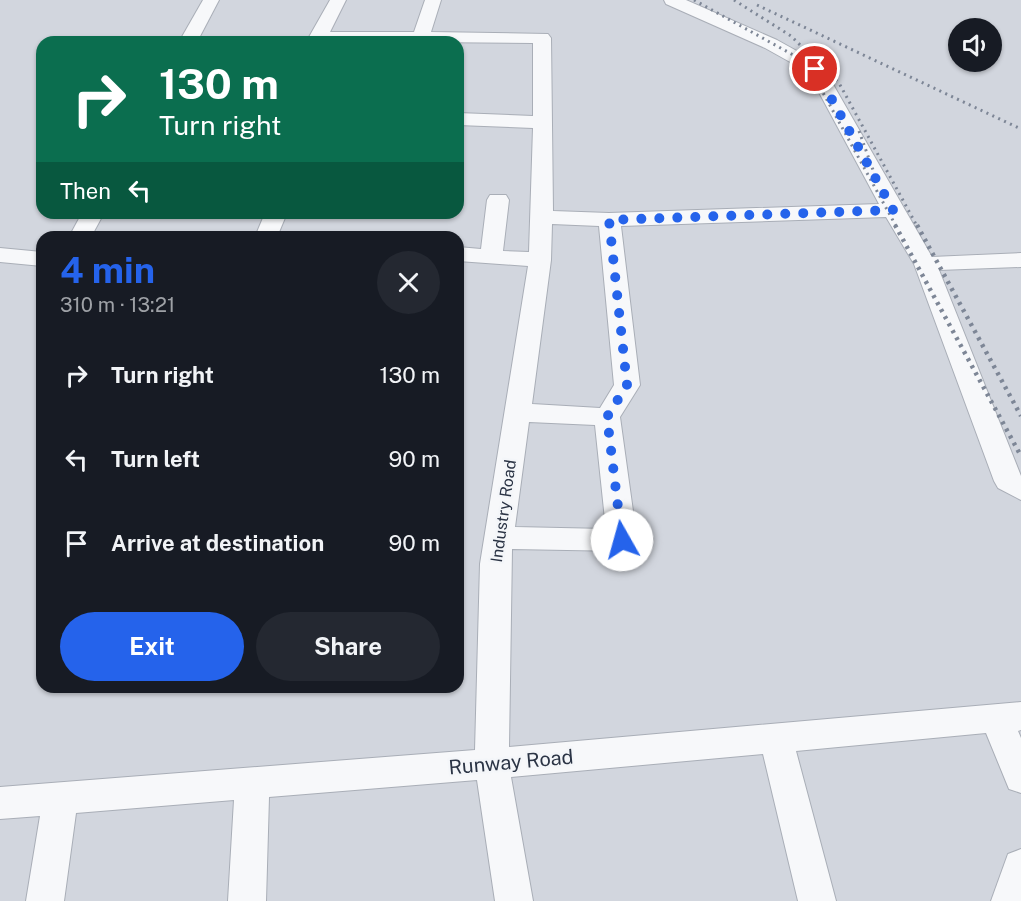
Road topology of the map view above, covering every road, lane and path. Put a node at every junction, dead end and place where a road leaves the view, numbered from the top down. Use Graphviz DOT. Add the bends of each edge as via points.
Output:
graph roads {
  1 [pos="212,0"];
  2 [pos="338,0"];
  3 [pos="433,0"];
  4 [pos="672,0"];
  5 [pos="191,36"];
  6 [pos="319,36"];
  7 [pos="421,36"];
  8 [pos="464,37"];
  9 [pos="464,119"];
  10 [pos="543,122"];
  11 [pos="498,200"];
  12 [pos="893,210"];
  13 [pos="542,217"];
  14 [pos="609,220"];
  15 [pos="464,254"];
  16 [pos="0,255"];
  17 [pos="491,256"];
  18 [pos="36,258"];
  19 [pos="540,260"];
  20 [pos="1021,260"];
  21 [pos="925,264"];
  22 [pos="518,412"];
  23 [pos="607,417"];
  24 [pos="1021,490"];
  25 [pos="499,538"];
  26 [pos="1008,717"];
  27 [pos="777,739"];
  28 [pos="492,764"];
  29 [pos="1021,778"];
  30 [pos="252,783"];
  31 [pos="60,799"];
  32 [pos="0,803"];
  33 [pos="1021,866"];
  34 [pos="45,901"];
  35 [pos="247,901"];
  36 [pos="514,901"];
  37 [pos="817,901"];
  38 [pos="1010,901"];
  1 -- 5 [label="street"];
  2 -- 6 [label="street"];
  3 -- 7 [label="street"];
  4 -- 12 [label="street" via="771,44 815,69"];
  8 -- 10 [label="street, Industry Road" via="542,38"];
  9 -- 10 [label="street"];
  10 -- 13 [label="street, Industry Road"];
  11 -- 17 [label="street"];
  12 -- 14 [label="street"];
  12 -- 21 [label="street"];
  13 -- 14 [label="street"];
  13 -- 19 [label="street, Industry Road"];
  14 -- 23 [label="street" via="627,385"];
  15 -- 17 [label="street"];
  16 -- 18 [label="street"];
  17 -- 19 [label="street"];
  19 -- 22 [label="street, Industry Road"];
  20 -- 21 [label="street"];
  21 -- 24 [label="street" via="1008,481"];
  22 -- 23 [label="street"];
  22 -- 25 [label="street, Industry Road"];
  23 -- 25 [label="street" via="622,540"];
  25 -- 28 [label="street, Industry Road" via="495,564"];
  26 -- 27 [label="street, Runway Road"];
  26 -- 29 [label="street"];
  27 -- 28 [label="street, Runway Road"];
  27 -- 37 [label="street"];
  28 -- 30 [label="street, Runway Road"];
  28 -- 36 [label="street, Industry Road"];
  30 -- 31 [label="street, Runway Road"];
  30 -- 35 [label="street"];
  31 -- 32 [label="street, Runway Road"];
  31 -- 34 [label="street"];
  33 -- 38 [label="street"];
}
